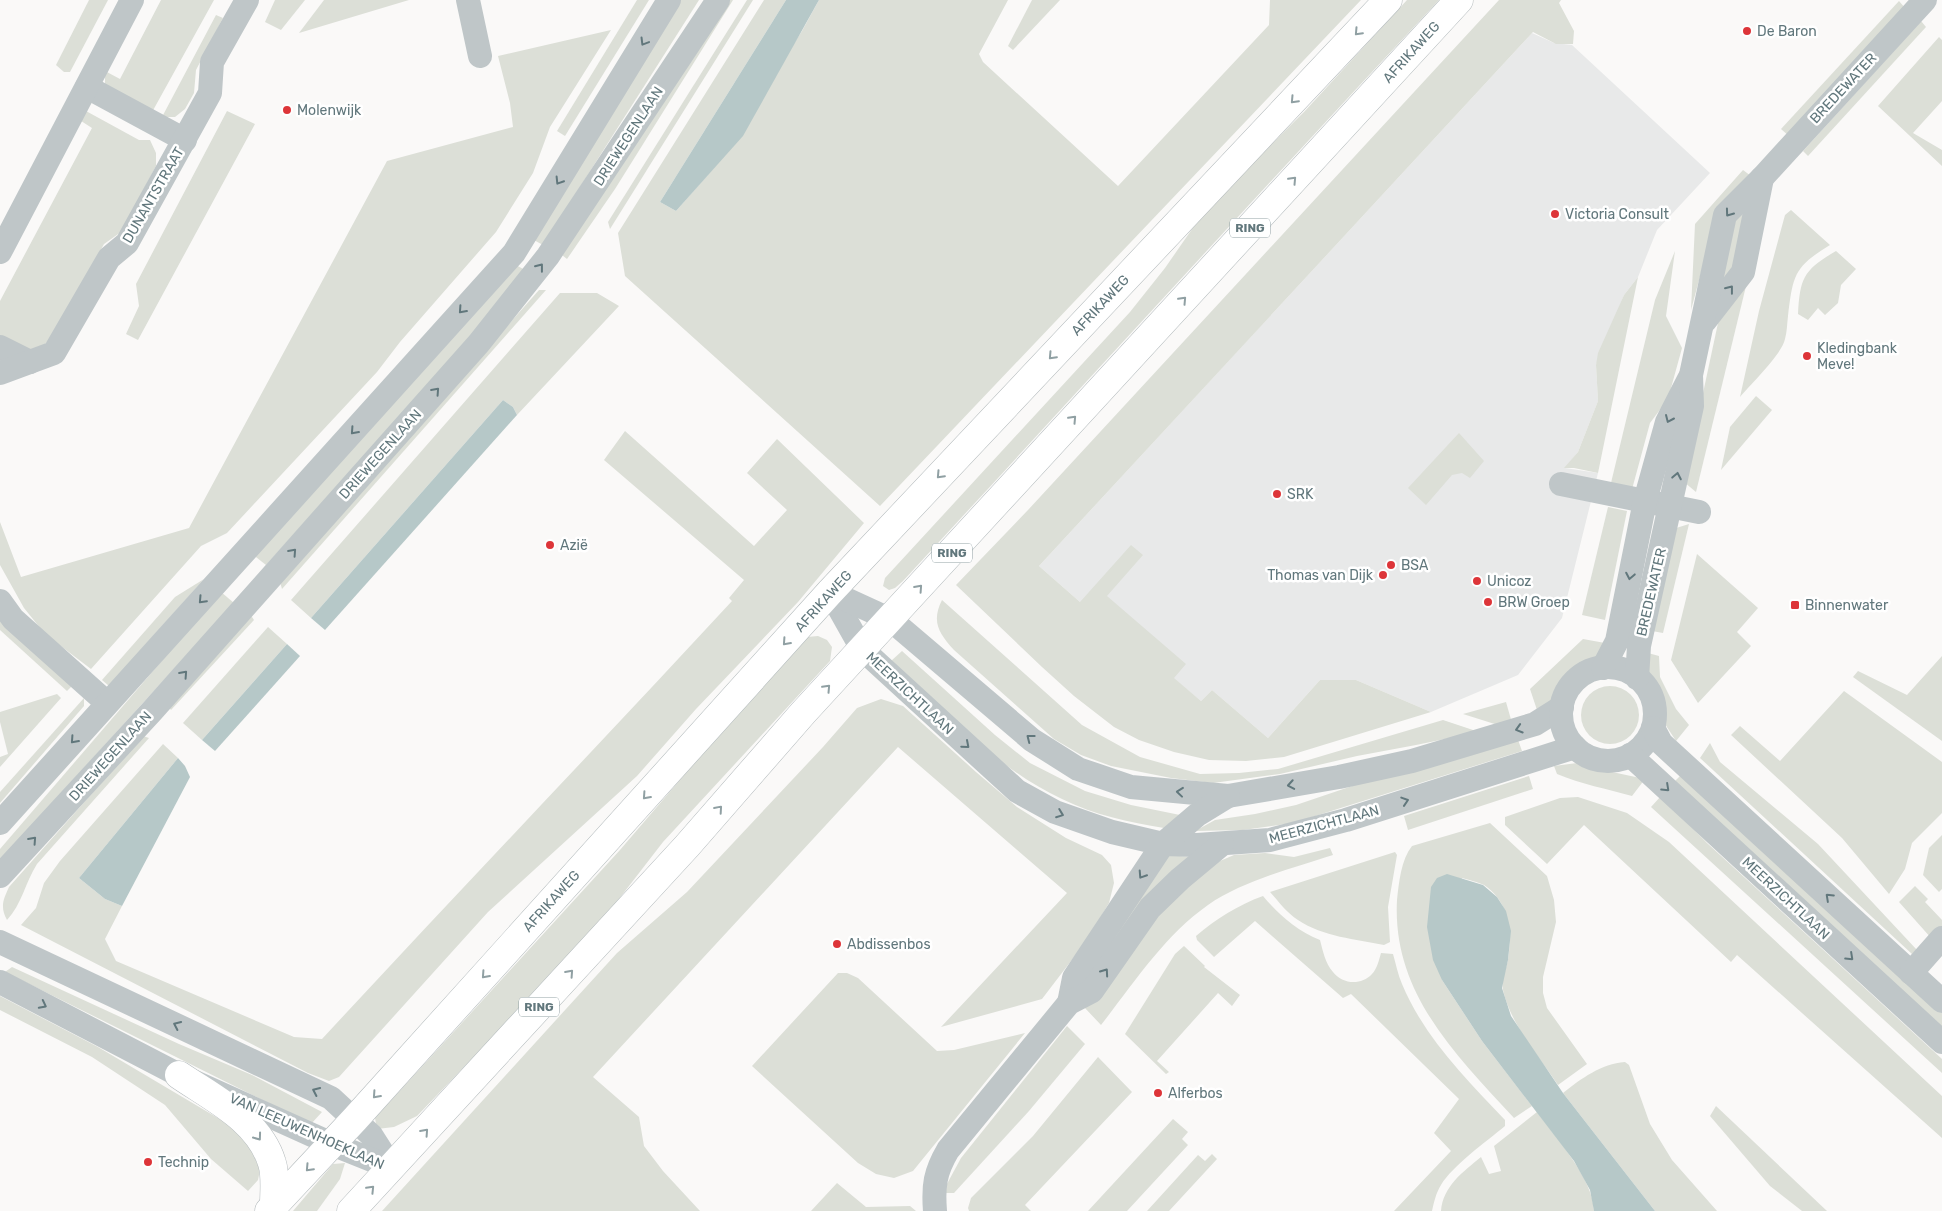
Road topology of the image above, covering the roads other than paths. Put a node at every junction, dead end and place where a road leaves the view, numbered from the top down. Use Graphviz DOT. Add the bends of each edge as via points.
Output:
graph roads {
  1 [pos="132,0"];
  2 [pos="247,0"];
  3 [pos="468,0"];
  4 [pos="669,0"];
  5 [pos="718,0"];
  6 [pos="1388,0"];
  7 [pos="1459,0"];
  8 [pos="1925,0"];
  9 [pos="480,56"];
  10 [pos="87,87"];
  11 [pos="185,140"];
  12 [pos="0,252"];
  13 [pos="0,347"];
  14 [pos="30,362"];
  15 [pos="0,373"];
  16 [pos="1691,375"];
  17 [pos="1561,484"];
  18 [pos="1645,501"];
  19 [pos="1670,506"];
  20 [pos="1699,512"];
  21 [pos="830,592"];
  22 [pos="0,601"];
  23 [pos="891,620"];
  24 [pos="862,649"];
  25 [pos="1603,668"];
  26 [pos="1637,678"];
  27 [pos="107,703"];
  28 [pos="1562,707"];
  29 [pos="1653,728"];
  30 [pos="1575,748"];
  31 [pos="1630,755"];
  32 [pos="1228,796"];
  33 [pos="0,823"];
  34 [pos="1163,844"];
  35 [pos="1222,844"];
  36 [pos="0,876"];
  37 [pos="1942,938"];
  38 [pos="0,942"];
  39 [pos="1911,973"];
  40 [pos="0,982"];
  41 [pos="1942,1001"];
  42 [pos="1069,1003"];
  43 [pos="1942,1042"];
  44 [pos="179,1075"];
  45 [pos="355,1119"];
  46 [pos="332,1144"];
  47 [pos="392,1168"];
  48 [pos="272,1208"];
  49 [pos="351,1211"];
  50 [pos="935,1211"];
  1 -- 10 [label="street"];
  2 -- 11 [label="street, DUNANTSTRAAT" via="212,62 210,93"];
  3 -- 9 [label="street"];
  4 -- 27 [label="street, one-way" via="514,253"];
  36 -- 5 [label="street, DRIEWEGENLAAN, one-way" via="479,343 548,256"];
  6 -- 21 [label="main road, AFRIKAWEG, one-way"];
  23 -- 7 [label="main road, AFRIKAWEG / RING, one-way"];
  8 -- 16 [label="street, BREDEWATER" via="1762,178 1743,272 1701,328"];
  10 -- 11 [label="street, DUNANTSTRAAT"];
  10 -- 12 [label="street"];
  11 -- 14 [label="street, DUNANTSTRAAT" via="127,243 109,258 54,352"];
  13 -- 14 [label="street"];
  14 -- 15 [label="street, DUNANTSTRAAT"];
  16 -- 18 [label="street, BREDEWATER, one-way" via="1667,422"];
  19 -- 16 [label="street, BREDEWATER, one-way" via="1692,406"];
  17 -- 18 [label="street"];
  18 -- 19 [label="street"];
  18 -- 25 [label="street, BREDEWATER, one-way" via="1617,641"];
  19 -- 20 [label="street"];
  19 -- 26 [label="street, BREDEWATER" via="1639,646"];
  21 -- 23 [label="street"];
  21 -- 24 [label="street, MEERZICHTLAAN"];
  21 -- 45 [label="main road, AFRIKAWEG, one-way"];
  22 -- 27 [label="street" via="14,619"];
  23 -- 24 [label="main road, AFRIKAWEG / RING"];
  32 -- 23 [label="street, one-way" via="1131,787 1078,769 1032,740"];
  24 -- 34 [label="street, MEERZICHTLAAN, one-way" via="1018,791 1055,812 1112,832"];
  47 -- 24 [label="main road, AFRIKAWEG / RING, one-way" via="687,846"];
  25 -- 26 [label="street" via="1621,670"];
  25 -- 28 [label="street" via="1580,676 1568,690"];
  26 -- 29 [label="street" via="1652,700"];
  27 -- 33 [label="street, one-way"];
  28 -- 30 [label="street" via="1564,729"];
  28 -- 32 [label="street, one-way" via="1535,724 1412,761"];
  29 -- 31 [label="street" via="1644,744"];
  39 -- 29 [label="street, one-way" via="1661,744"];
  30 -- 31 [label="street" via="1601,761"];
  35 -- 30 [label="street, MEERZICHTLAAN, one-way" via="1270,840 1346,820"];
  31 -- 43 [label="street, MEERZICHTLAAN, one-way"];
  32 -- 34 [label="street" via="1196,815"];
  34 -- 35 [label="street, MEERZICHTLAAN"];
  34 -- 42 [label="street, one-way" via="1074,978"];
  42 -- 35 [label="street, one-way" via="1092,990 1150,908"];
  37 -- 39 [label="street"];
  45 -- 38 [label="street, VAN LEEUWENHOEKLAAN, one-way" via="331,1098"];
  39 -- 41 [label="street"];
  40 -- 44 [label="street, VAN LEEUWENHOEKLAAN, one-way"];
  42 -- 50 [label="street" via="948,1150 934,1182"];
  44 -- 46 [label="street, VAN LEEUWENHOEKLAAN"];
  44 -- 48 [label="main road, one-way" via="243,1119 260,1137 273,1164"];
  45 -- 46 [label="main road, AFRIKAWEG"];
  45 -- 47 [label="street, VAN LEEUWENHOEKLAAN" via="371,1135"];
  46 -- 47 [label="street, VAN LEEUWENHOEKLAAN"];
  46 -- 48 [label="main road, AFRIKAWEG, one-way"];
  49 -- 47 [label="main road, AFRIKAWEG / RING, one-way"];
}
